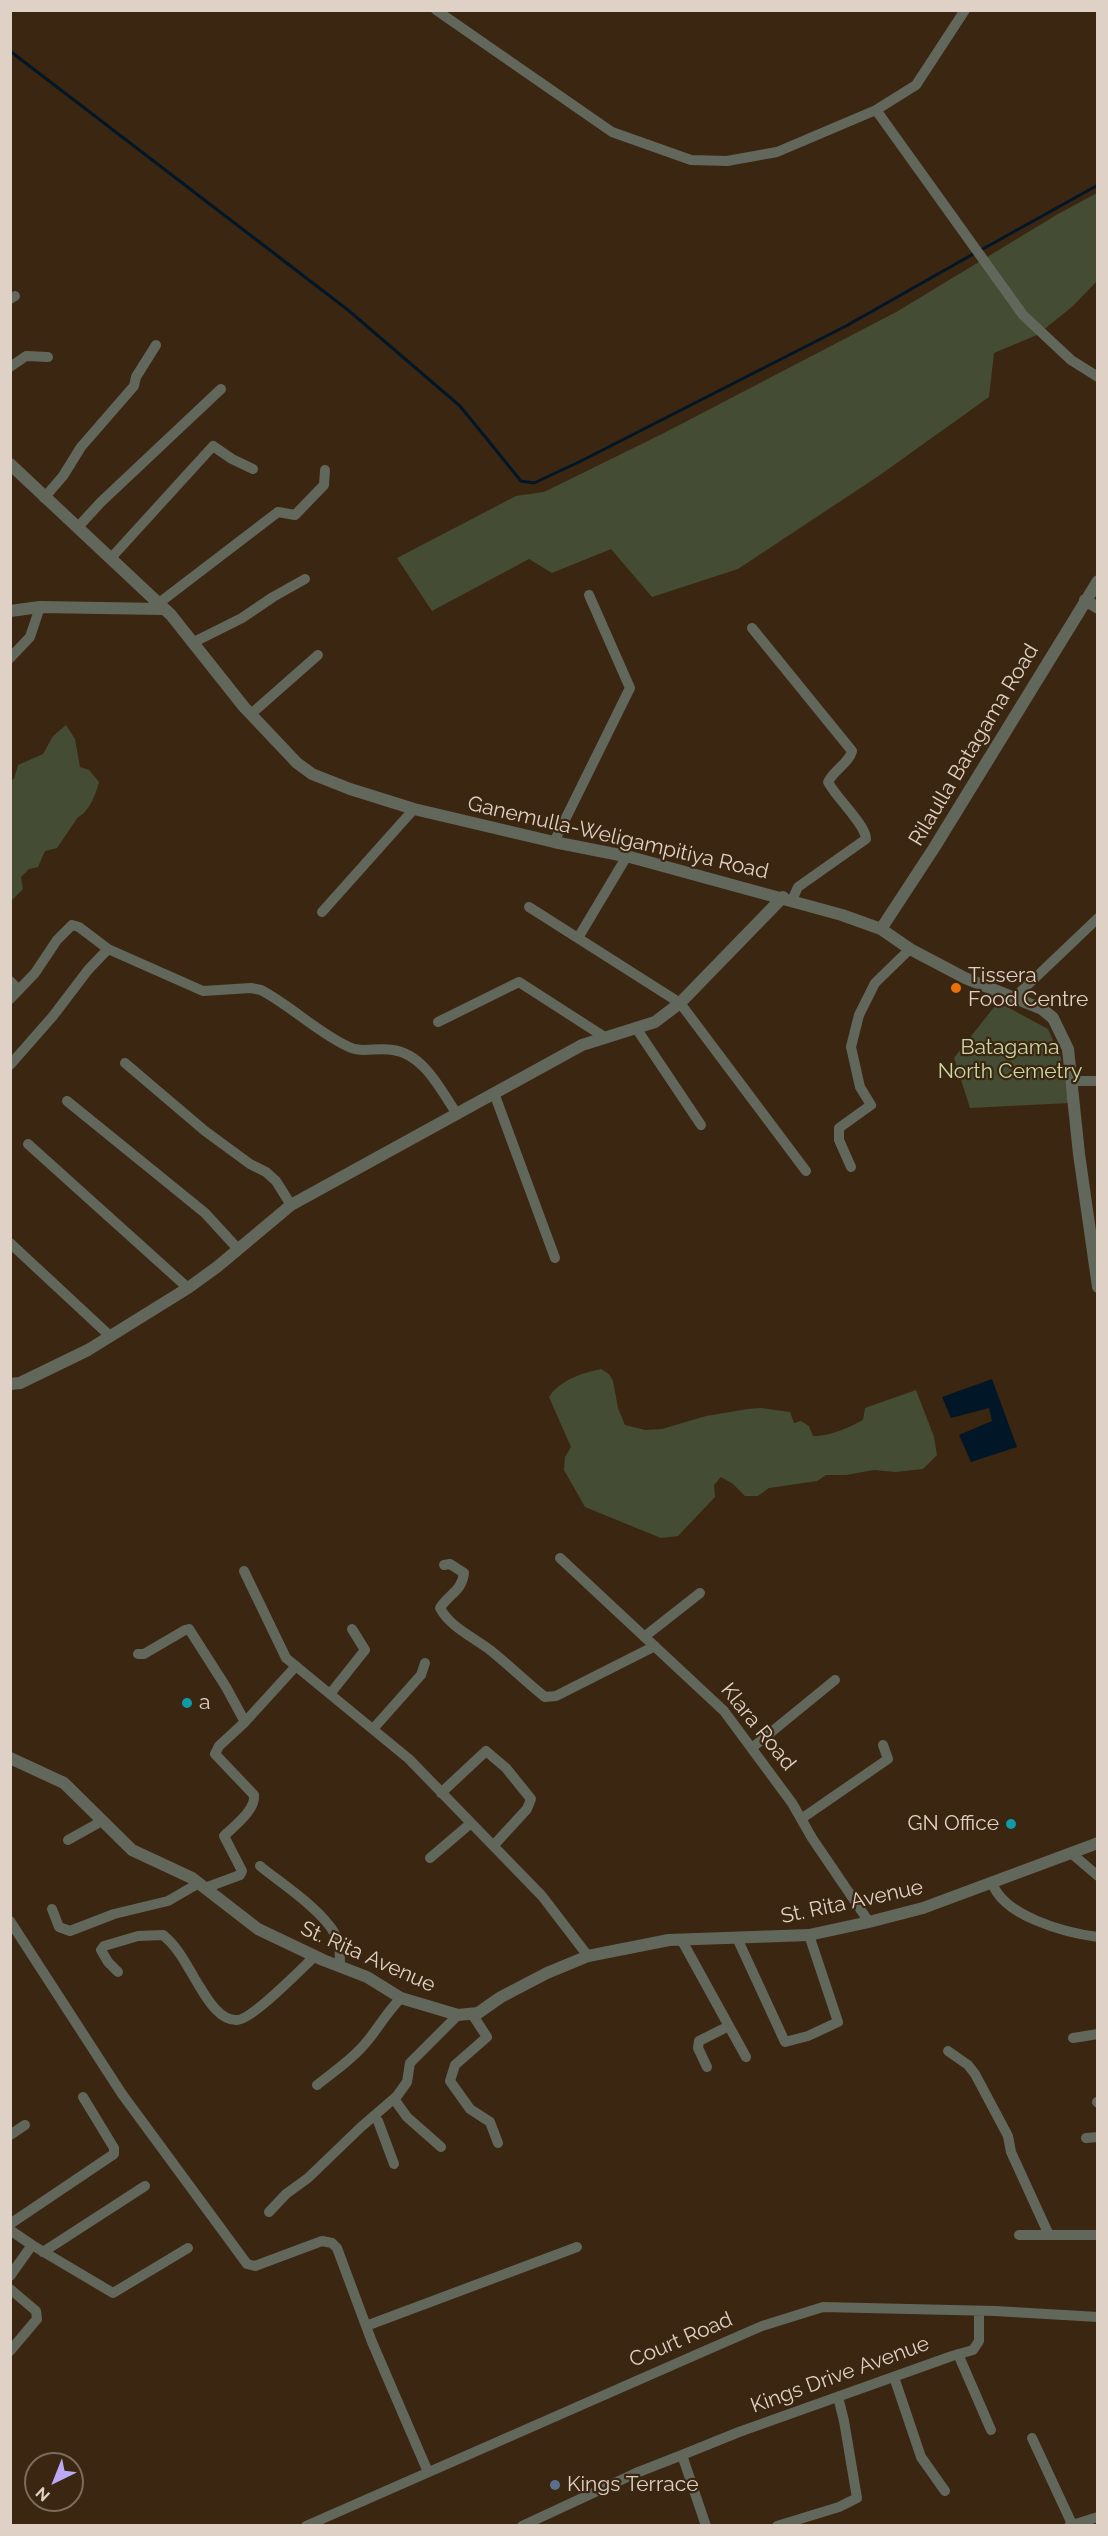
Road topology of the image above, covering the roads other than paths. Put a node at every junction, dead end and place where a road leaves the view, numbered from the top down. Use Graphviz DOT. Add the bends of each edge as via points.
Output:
graph roads {
  1 [pos="436,10"];
  2 [pos="965,10"];
  3 [pos="876,110"];
  4 [pos="156,345"];
  5 [pos="48,357"];
  6 [pos="10,367"];
  7 [pos="1098,377"];
  8 [pos="221,389"];
  9 [pos="10,464"];
  10 [pos="253,469"];
  11 [pos="325,470"];
  12 [pos="44,498"];
  13 [pos="78,527"];
  14 [pos="111,558"];
  15 [pos="305,579"];
  16 [pos="1098,581"];
  17 [pos="589,595"];
  18 [pos="1085,600"];
  19 [pos="161,606"];
  20 [pos="40,607"];
  21 [pos="1098,608"];
  22 [pos="10,611"];
  23 [pos="752,628"];
  24 [pos="192,643"];
  25 [pos="318,655"];
  26 [pos="10,658"];
  27 [pos="251,714"];
  28 [pos="414,809"];
  29 [pos="554,842"];
  30 [pos="627,856"];
  31 [pos="787,899"];
  32 [pos="529,907"];
  33 [pos="322,912"];
  34 [pos="1098,918"];
  35 [pos="881,929"];
  36 [pos="578,938"];
  37 [pos="108,949"];
  38 [pos="910,949"];
  39 [pos="10,981"];
  40 [pos="19,990"];
  41 [pos="1014,998"];
  42 [pos="10,999"];
  43 [pos="680,1003"];
  44 [pos="438,1022"];
  45 [pos="636,1028"];
  46 [pos="606,1038"];
  47 [pos="125,1063"];
  48 [pos="10,1065"];
  49 [pos="1073,1081"];
  50 [pos="1098,1081"];
  51 [pos="494,1093"];
  52 [pos="67,1101"];
  53 [pos="457,1114"];
  54 [pos="701,1125"];
  55 [pos="28,1144"];
  56 [pos="851,1167"];
  57 [pos="806,1171"];
  58 [pos="291,1204"];
  59 [pos="10,1243"];
  60 [pos="238,1248"];
  61 [pos="555,1258"];
  62 [pos="1096,1266"];
  63 [pos="1098,1287"];
  64 [pos="188,1288"];
  65 [pos="110,1336"];
  66 [pos="10,1384"];
  67 [pos="560,1558"];
  68 [pos="444,1565"];
  69 [pos="244,1571"];
  70 [pos="700,1593"];
  71 [pos="352,1629"];
  72 [pos="644,1637"];
  73 [pos="655,1646"];
  74 [pos="138,1654"];
  75 [pos="425,1663"];
  76 [pos="296,1666"];
  77 [pos="835,1680"];
  78 [pos="330,1694"];
  79 [pos="245,1722"];
  80 [pos="373,1729"];
  81 [pos="883,1746"];
  82 [pos="753,1747"];
  83 [pos="10,1758"];
  84 [pos="441,1793"];
  85 [pos="801,1819"];
  86 [pos="102,1821"];
  87 [pos="471,1823"];
  88 [pos="68,1840"];
  89 [pos="1098,1843"];
  90 [pos="494,1845"];
  91 [pos="1071,1853"];
  92 [pos="430,1858"];
  93 [pos="260,1866"];
  94 [pos="1098,1876"];
  95 [pos="992,1882"];
  96 [pos="202,1886"];
  97 [pos="52,1909"];
  98 [pos="10,1921"];
  99 [pos="869,1922"];
  100 [pos="809,1935"];
  101 [pos="1098,1937"];
  102 [pos="737,1938"];
  103 [pos="681,1940"];
  104 [pos="315,1956"];
  105 [pos="588,1956"];
  106 [pos="340,1966"];
  107 [pos="118,1972"];
  108 [pos="401,1998"];
  109 [pos="472,2014"];
  110 [pos="458,2015"];
  111 [pos="729,2026"];
  112 [pos="1098,2034"];
  113 [pos="1073,2038"];
  114 [pos="948,2051"];
  115 [pos="746,2057"];
  116 [pos="707,2067"];
  117 [pos="317,2085"];
  118 [pos="83,2097"];
  119 [pos="394,2099"];
  120 [pos="374,2116"];
  121 [pos="26,2126"];
  122 [pos="10,2135"];
  123 [pos="1098,2137"];
  124 [pos="1086,2138"];
  125 [pos="498,2143"];
  126 [pos="441,2147"];
  127 [pos="394,2164"];
  128 [pos="145,2186"];
  129 [pos="269,2212"];
  130 [pos="10,2224"];
  131 [pos="10,2230"];
  132 [pos="1019,2235"];
  133 [pos="1049,2235"];
  134 [pos="1098,2235"];
  135 [pos="32,2245"];
  136 [pos="577,2247"];
  137 [pos="188,2248"];
  138 [pos="43,2252"];
  139 [pos="10,2276"];
  140 [pos="10,2289"];
  141 [pos="979,2311"];
  142 [pos="1098,2317"];
  143 [pos="366,2326"];
  144 [pos="10,2351"];
  145 [pos="958,2354"];
  146 [pos="894,2377"];
  147 [pos="838,2397"];
  148 [pos="991,2430"];
  149 [pos="1032,2438"];
  150 [pos="682,2455"];
  151 [pos="428,2472"];
  152 [pos="945,2491"];
  153 [pos="1098,2517"];
  154 [pos="1070,2525"];
  155 [pos="306,2526"];
  156 [pos="522,2526"];
  157 [pos="706,2526"];
  158 [pos="777,2526"];
  1 -- 3 [label="street" via="612,132 691,160 727,161 777,152"];
  2 -- 3 [label="street" via="916,85"];
  3 -- 7 [label="street" via="1023,315 1071,360"];
  4 -- 12 [label="street" via="134,386 81,447"];
  5 -- 6 [label="street" via="26,356"];
  8 -- 13 [label="street"];
  9 -- 12 [label="street, Ganemulla-Weligampitiya Road"];
  10 -- 14 [label="street" via="213,446"];
  11 -- 19 [label="street" via="324,485 295,515 278,512"];
  12 -- 13 [label="street, Ganemulla-Weligampitiya Road"];
  13 -- 14 [label="street, Ganemulla-Weligampitiya Road"];
  14 -- 19 [label="street, Ganemulla-Weligampitiya Road"];
  15 -- 24 [label="street"];
  16 -- 18 [label="street, Rilaulla Batagama Road"];
  17 -- 29 [label="street" via="630,688"];
  18 -- 21 [label="street"];
  18 -- 35 [label="street, Rilaulla Batagama Road"];
  19 -- 20 [label="street"];
  19 -- 24 [label="street, Ganemulla-Weligampitiya Road"];
  20 -- 22 [label="street"];
  20 -- 26 [label="street" via="30,637"];
  23 -- 31 [label="street" via="852,751 828,782 835,796 866,831 866,838"];
  24 -- 27 [label="street, Ganemulla-Weligampitiya Road"];
  25 -- 27 [label="street"];
  27 -- 28 [label="street, Ganemulla-Weligampitiya Road" via="297,764 312,774"];
  28 -- 29 [label="street, Ganemulla-Weligampitiya Road"];
  28 -- 33 [label="street"];
  29 -- 30 [label="street, Ganemulla-Weligampitiya Road"];
  30 -- 31 [label="street, Ganemulla-Weligampitiya Road"];
  30 -- 36 [label="street"];
  31 -- 35 [label="street, Ganemulla-Weligampitiya Road"];
  31 -- 43 [label="street"];
  32 -- 36 [label="street"];
  34 -- 41 [label="street"];
  35 -- 38 [label="street, Ganemulla-Weligampitiya Road"];
  36 -- 43 [label="street"];
  37 -- 40 [label="street" via="72,925"];
  37 -- 48 [label="street"];
  37 -- 53 [label="street" via="203,991 261,990 352,1049 392,1049 404,1053 427,1071"];
  38 -- 41 [label="street, Ganemulla-Weligampitiya Road"];
  38 -- 56 [label="street" via="875,983 859,1015 851,1047 860,1087 870,1105 839,1128 839,1140"];
  39 -- 40 [label="street"];
  40 -- 42 [label="street"];
  41 -- 49 [label="street, Ganemulla-Weligampitiya Road" via="1053,1018 1068,1049"];
  43 -- 45 [label="street" via="655,1022"];
  43 -- 57 [label="street"];
  44 -- 46 [label="street" via="519,982"];
  45 -- 46 [label="street"];
  45 -- 54 [label="street"];
  46 -- 51 [label="street" via="582,1045"];
  47 -- 58 [label="street" via="205,1131 266,1172"];
  49 -- 50 [label="street"];
  49 -- 62 [label="street, Ganemulla-Weligampitiya Road" via="1079,1154"];
  51 -- 53 [label="street"];
  51 -- 61 [label="street"];
  52 -- 60 [label="street" via="205,1214"];
  53 -- 58 [label="street"];
  55 -- 64 [label="street"];
  58 -- 60 [label="street"];
  59 -- 65 [label="street"];
  60 -- 64 [label="street"];
  62 -- 63 [label="street, Ganemulla-Weligampitiya Road"];
  64 -- 65 [label="street"];
  65 -- 66 [label="street" via="20,1383"];
  67 -- 72 [label="street, Klara Road"];
  68 -- 73 [label="street" via="450,1564 464,1573 459,1590 440,1608 443,1614 545,1697 556,1696"];
  69 -- 76 [label="street" via="286,1658"];
  70 -- 72 [label="street"];
  71 -- 78 [label="street" via="365,1650"];
  72 -- 73 [label="street, Klara Road"];
  73 -- 82 [label="street, Klara Road" via="724,1711"];
  74 -- 79 [label="street" via="189,1629"];
  75 -- 80 [label="street" via="421,1675"];
  76 -- 78 [label="street"];
  76 -- 79 [label="street"];
  77 -- 82 [label="street"];
  78 -- 80 [label="street"];
  79 -- 96 [label="street" via="215,1754 255,1795 251,1809 224,1836 242,1870 231,1880"];
  80 -- 84 [label="street"];
  81 -- 85 [label="street" via="888,1759"];
  82 -- 85 [label="street, Klara Road"];
  83 -- 86 [label="street, St. Rita Avenue" via="64,1783"];
  84 -- 87 [label="street"];
  84 -- 90 [label="street" via="486,1751 506,1767 531,1799 527,1809"];
  85 -- 99 [label="street, Klara Road"];
  86 -- 88 [label="street"];
  86 -- 96 [label="street, St. Rita Avenue" via="132,1850"];
  87 -- 90 [label="street"];
  87 -- 92 [label="street"];
  89 -- 91 [label="street, St. Rita Avenue"];
  90 -- 105 [label="street" via="542,1896"];
  91 -- 94 [label="street"];
  91 -- 95 [label="street, St. Rita Avenue"];
  93 -- 106 [label="street" via="322,1918 335,1934"];
  95 -- 99 [label="street, St. Rita Avenue" via="923,1908"];
  95 -- 101 [label="street" via="999,1896 1023,1915"];
  96 -- 97 [label="street" via="168,1901 114,1914 70,1931 60,1927"];
  96 -- 104 [label="street, St. Rita Avenue" via="258,1929"];
  98 -- 143 [label="street" via="122,2094 247,2264 255,2266 322,2241 332,2243"];
  99 -- 100 [label="street, St. Rita Avenue"];
  100 -- 102 [label="street, St. Rita Avenue"];
  100 -- 102 [label="street" via="838,2022 785,2042"];
  102 -- 103 [label="street, St. Rita Avenue"];
  103 -- 105 [label="street, St. Rita Avenue"];
  103 -- 111 [label="street"];
  104 -- 106 [label="street, St. Rita Avenue"];
  104 -- 107 [label="street" via="265,2003 236,2020 213,2007 183,1958 163,1935 138,1936 104,1946 101,1950"];
  105 -- 109 [label="street, St. Rita Avenue" via="547,1973"];
  106 -- 108 [label="street, St. Rita Avenue"];
  108 -- 110 [label="street, St. Rita Avenue"];
  108 -- 117 [label="street" via="346,2063"];
  109 -- 110 [label="street, St. Rita Avenue"];
  109 -- 125 [label="street" via="487,2037 455,2065 450,2081 470,2109 490,2122"];
  110 -- 119 [label="street" via="410,2063 407,2082"];
  111 -- 115 [label="street"];
  111 -- 116 [label="street" via="699,2041 698,2048"];
  112 -- 113 [label="street"];
  114 -- 133 [label="street" via="975,2074 1008,2136 1011,2152"];
  118 -- 130 [label="street" via="114,2154"];
  119 -- 120 [label="street"];
  119 -- 126 [label="street" via="407,2117"];
  120 -- 127 [label="street"];
  120 -- 129 [label="street"];
  121 -- 122 [label="street"];
  123 -- 124 [label="street"];
  128 -- 138 [label="street"];
  131 -- 135 [label="street"];
  132 -- 133 [label="street"];
  133 -- 134 [label="street"];
  135 -- 138 [label="street"];
  135 -- 139 [label="street"];
  136 -- 143 [label="street"];
  137 -- 138 [label="street" via="113,2293"];
  140 -- 144 [label="street" via="36,2311 37,2319"];
  141 -- 142 [label="street, Court Road"];
  141 -- 145 [label="street, Kings Drive Avenue" via="979,2341 973,2350"];
  141 -- 151 [label="street, Court Road" via="823,2307 762,2326"];
  143 -- 151 [label="street"];
  145 -- 146 [label="street, Kings Drive Avenue"];
  145 -- 148 [label="street"];
  146 -- 147 [label="street, Kings Drive Avenue"];
  146 -- 152 [label="street" via="921,2457"];
  147 -- 150 [label="street, Kings Drive Avenue"];
  147 -- 158 [label="street" via="857,2498"];
  149 -- 154 [label="street"];
  150 -- 156 [label="street, Kings Drive Avenue"];
  150 -- 157 [label="street"];
  151 -- 155 [label="street, Court Road"];
  153 -- 154 [label="street"];
}
